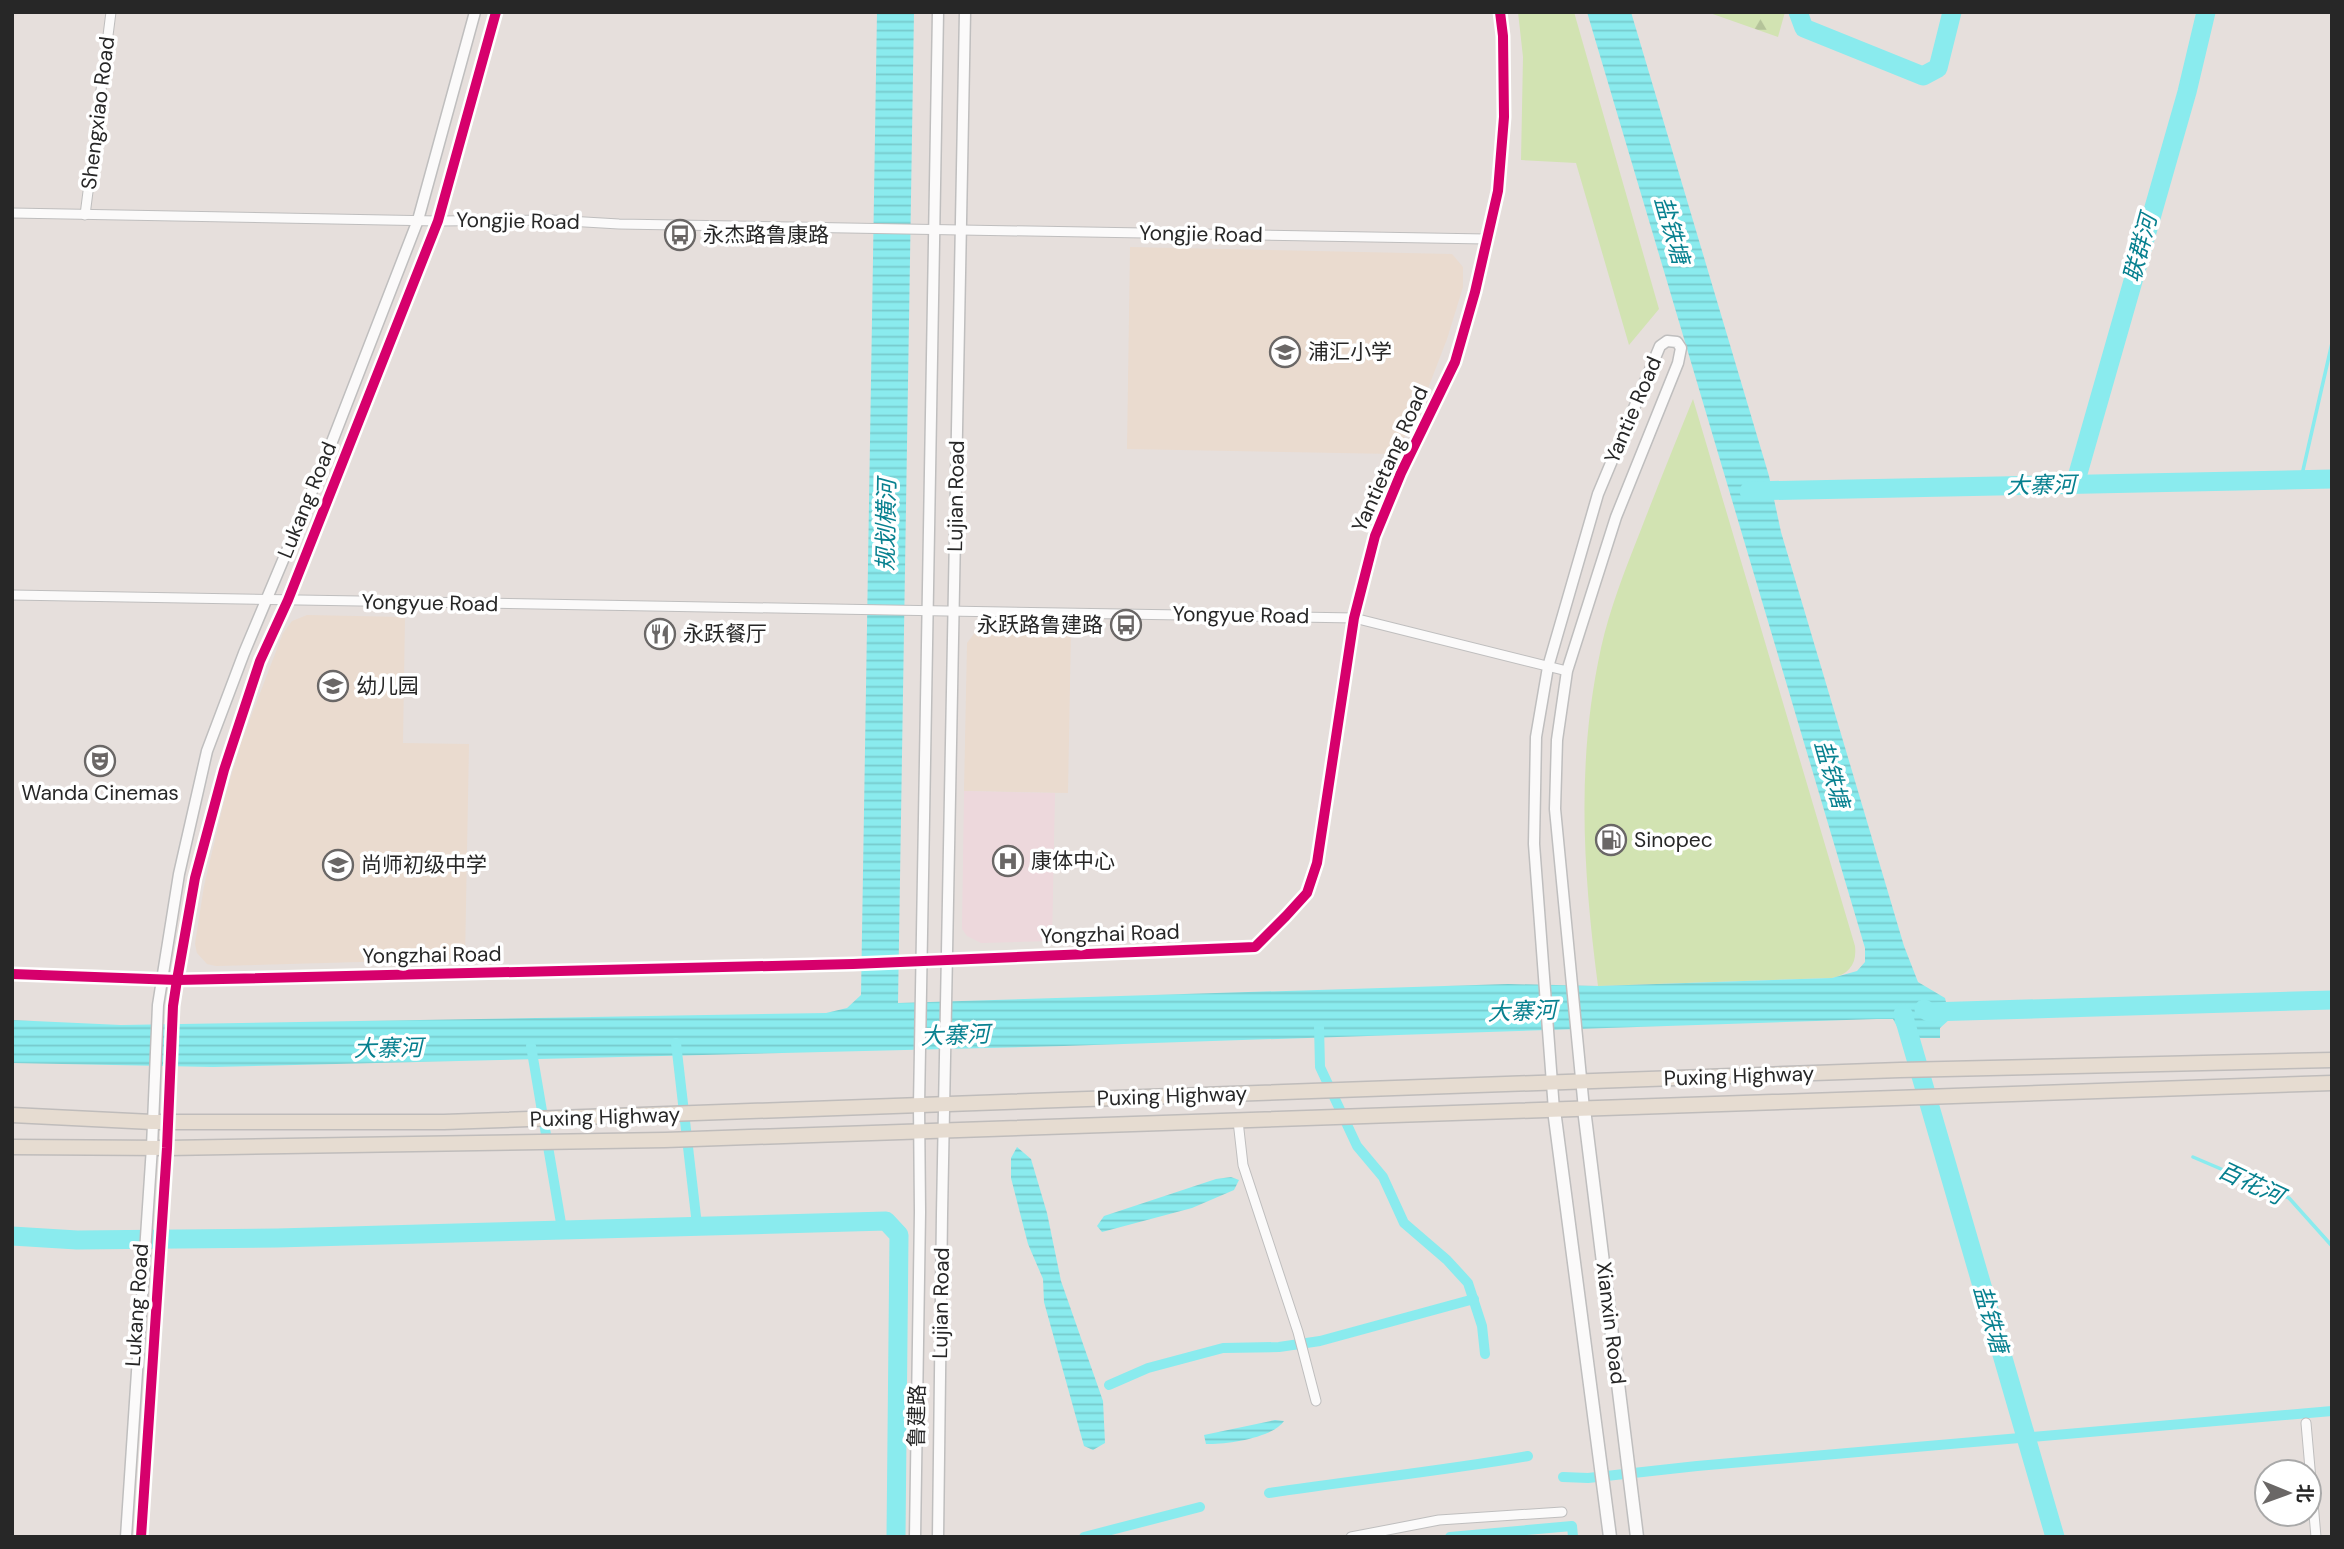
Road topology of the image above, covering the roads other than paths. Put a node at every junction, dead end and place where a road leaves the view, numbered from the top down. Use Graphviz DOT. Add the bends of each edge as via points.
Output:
graph roads {
  1 [pos="111,12"];
  2 [pos="475,12"];
  3 [pos="496,12"];
  4 [pos="938,12"];
  5 [pos="965,12"];
  6 [pos="1500,12"];
  7 [pos="12,214"];
  8 [pos="85,215"];
  9 [pos="418,220"];
  10 [pos="438,220"];
  11 [pos="934,229"];
  12 [pos="961,230"];
  13 [pos="1486,239"];
  14 [pos="12,595"];
  15 [pos="267,600"];
  16 [pos="288,600"];
  17 [pos="928,612"];
  18 [pos="954,612"];
  19 [pos="1354,618"];
  20 [pos="1548,667"];
  21 [pos="1567,671"];
  22 [pos="1286,916"];
  23 [pos="948,960"];
  24 [pos="922,961"];
  25 [pos="12,974"];
  26 [pos="162,980"];
  27 [pos="177,980"];
  28 [pos="2332,1060"];
  29 [pos="1581,1082"];
  30 [pos="1552,1083"];
  31 [pos="2332,1083"];
  32 [pos="945,1105"];
  33 [pos="919,1106"];
  34 [pos="1584,1109"];
  35 [pos="1554,1110"];
  36 [pos="12,1115"];
  37 [pos="1238,1121"];
  38 [pos="152,1122"];
  39 [pos="167,1122"];
  40 [pos="944,1131"];
  41 [pos="920,1132"];
  42 [pos="12,1146"];
  43 [pos="159,1148"];
  44 [pos="1316,1401"];
  45 [pos="2305,1423"];
  46 [pos="1562,1512"];
  47 [pos="126,1537"];
  48 [pos="141,1537"];
  49 [pos="915,1537"];
  50 [pos="938,1537"];
  51 [pos="1351,1537"];
  52 [pos="1610,1537"];
  53 [pos="1637,1537"];
  54 [pos="2316,1537"];
  1 -- 8 [label="street, Shengxiao Road"];
  2 -- 9 [label="street, Lukang Road"];
  3 -- 10 [label="street, Lukang Road"];
  4 -- 11 [label="street, Lujian Road"];
  5 -- 12 [label="street, Lujian Road"];
  6 -- 13 [label="street, Yantietang Road" via="1504,117 1498,191"];
  7 -- 8 [label="street, Yongjie Road"];
  8 -- 9 [label="street, Yongjie Road"];
  9 -- 10 [label="street, Yongjie Road"];
  9 -- 15 [label="street, Lukang Road"];
  10 -- 11 [label="street, Yongjie Road"];
  10 -- 16 [label="street, Lukang Road"];
  11 -- 12 [label="street, Yongjie Road"];
  11 -- 17 [label="street, Lujian Road"];
  12 -- 13 [label="street, Yongjie Road"];
  12 -- 18 [label="street, Lujian Road"];
  13 -- 19 [label="street, Yantietang Road" via="1455,362 1375,536"];
  14 -- 15 [label="street, Yongyue Road"];
  15 -- 16 [label="street, Yongyue Road"];
  15 -- 26 [label="street, Lukang Road" via="207,751 179,874"];
  16 -- 17 [label="street, Yongyue Road"];
  16 -- 27 [label="street, Lukang Road" via="260,661 224,770 195,878"];
  17 -- 18 [label="street, Yongyue Road"];
  17 -- 24 [label="street, Lujian Road"];
  18 -- 19 [label="street, Yongyue Road"];
  18 -- 23 [label="street, Lujian Road"];
  19 -- 20 [label="street, Yongyue Road"];
  19 -- 22 [label="street, Yantietang Road" via="1317,863 1307,893"];
  20 -- 21 [label="street, Yongyue Road"];
  20 -- 21 [label="street, Yantie Road" via="1598,494 1660,346 1677,342 1681,348 1678,363 1616,517"];
  20 -- 30 [label="street, Yantie Road" via="1536,737 1533,809"];
  21 -- 29 [label="street, Yantie Road" via="1557,740 1555,809"];
  22 -- 23 [label="street, Yongzhai Road" via="1255,947"];
  23 -- 24 [label="street, Yongzhai Road"];
  23 -- 32 [label="street, Lujian Road"];
  24 -- 27 [label="street, Yongzhai Road"];
  24 -- 33 [label="street, Lujian Road"];
  25 -- 26 [label="street, Yongzhai Road"];
  26 -- 27 [label="street, Yongzhai Road"];
  26 -- 38 [label="street, Lukang Road"];
  27 -- 39 [label="street, Lukang Road"];
  28 -- 29 [label="main road, Puxing Highway"];
  29 -- 30 [label="main road, Puxing Highway"];
  29 -- 34 [label="street, Yantie Road"];
  30 -- 32 [label="main road, Puxing Highway"];
  30 -- 35 [label="street, Yantie Road"];
  31 -- 34 [label="main road, Puxing Highway"];
  32 -- 33 [label="main road, Puxing Highway"];
  32 -- 40 [label="street, Lujian Road"];
  33 -- 39 [label="main road, Puxing Highway" via="444,1122"];
  33 -- 41 [label="street, Lujian Road"];
  34 -- 35 [label="main road, Puxing Highway"];
  34 -- 53 [label="main road, Xianxin Road"];
  35 -- 37 [label="main road, Puxing Highway"];
  35 -- 52 [label="main road, Xianxin Road"];
  36 -- 38 [label="main road, Puxing Highway"];
  37 -- 40 [label="main road, Puxing Highway"];
  37 -- 44 [label="street" via="1242,1165"];
  38 -- 39 [label="main road, Puxing Highway"];
  38 -- 43 [label="street, Lukang Road"];
  39 -- 43 [label="street, Lukang Road"];
  40 -- 41 [label="main road, Puxing Highway"];
  40 -- 50 [label="street, Lujian Road"];
  41 -- 43 [label="main road, Puxing Highway"];
  41 -- 49 [label="street, Lujian Road"];
  42 -- 43 [label="main road, Puxing Highway"];
  43 -- 47 [label="street, Lukang Road"];
  43 -- 48 [label="street, Lukang Road"];
  45 -- 54 [label="street"];
  46 -- 51 [label="street" via="1439,1520"];
}
